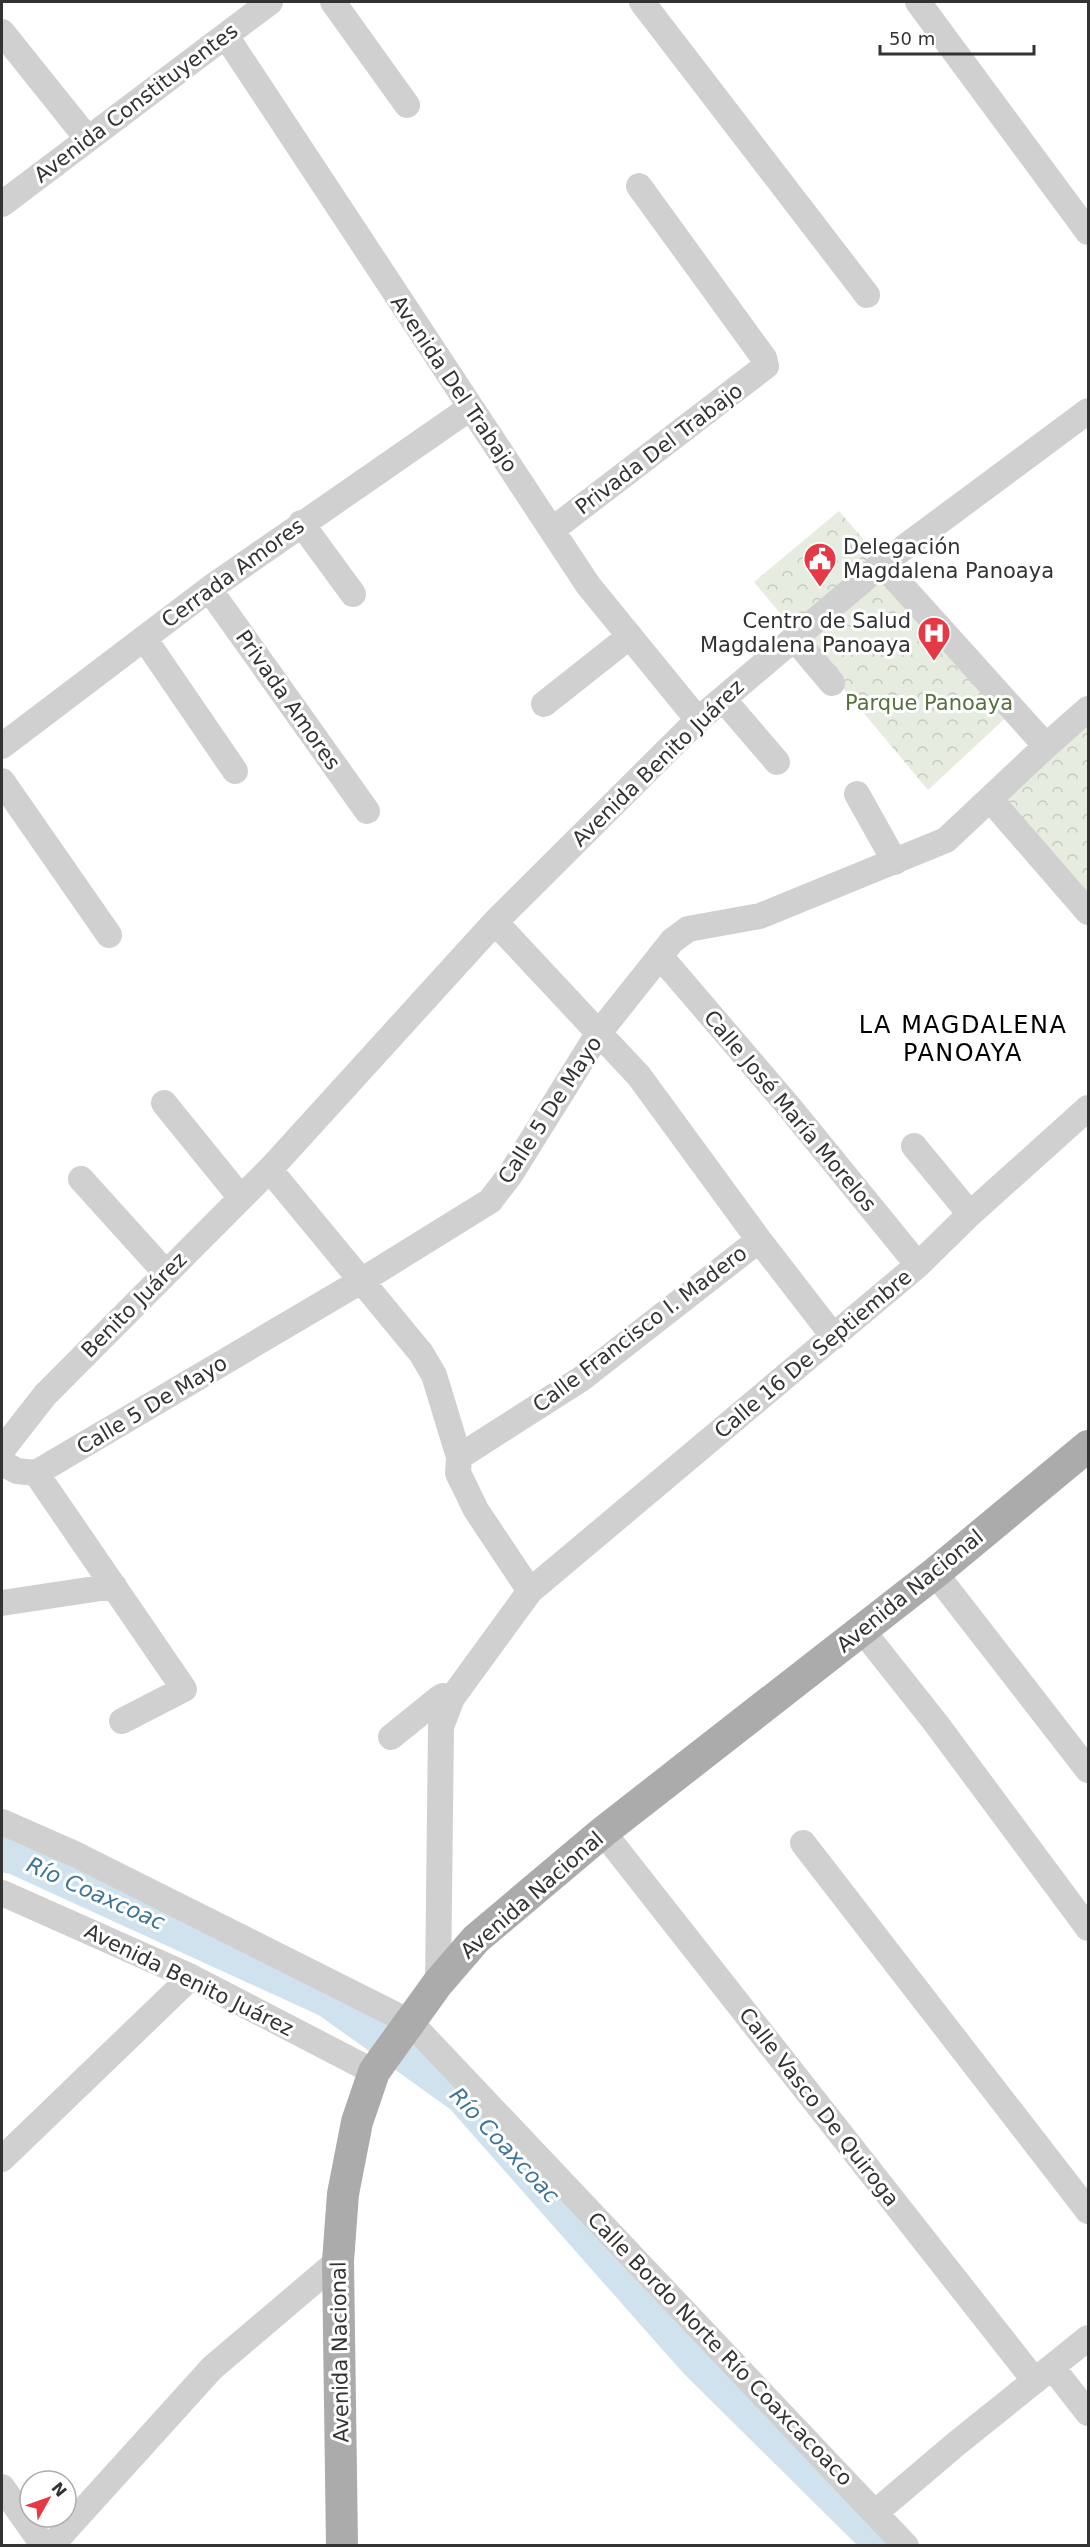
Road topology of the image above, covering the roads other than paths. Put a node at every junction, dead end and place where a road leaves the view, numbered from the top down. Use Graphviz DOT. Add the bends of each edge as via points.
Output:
graph roads {
  1 [pos="270,2"];
  2 [pos="333,2"];
  3 [pos="642,2"];
  4 [pos="918,2"];
  5 [pos="2,32"];
  6 [pos="226,36"];
  7 [pos="407,105"];
  8 [pos="87,138"];
  9 [pos="639,186"];
  10 [pos="2,204"];
  11 [pos="1089,232"];
  12 [pos="867,295"];
  13 [pos="470,408"];
  14 [pos="1089,411"];
  15 [pos="301,523"];
  16 [pos="552,530"];
  17 [pos="882,564"];
  18 [pos="209,589"];
  19 [pos="353,594"];
  20 [pos="630,636"];
  21 [pos="144,638"];
  22 [pos="794,638"];
  23 [pos="831,683"];
  24 [pos="723,699"];
  25 [pos="544,704"];
  26 [pos="1089,709"];
  27 [pos="698,720"];
  28 [pos="2,746"];
  29 [pos="1046,746"];
  30 [pos="777,762"];
  31 [pos="235,771"];
  32 [pos="2,781"];
  33 [pos="857,794"];
  34 [pos="990,799"];
  35 [pos="367,811"];
  36 [pos="895,862"];
  37 [pos="1089,912"];
  38 [pos="495,922"];
  39 [pos="109,935"];
  40 [pos="660,956"];
  41 [pos="598,1034"];
  42 [pos="164,1103"];
  43 [pos="1089,1108"];
  44 [pos="914,1146"];
  45 [pos="273,1166"];
  46 [pos="81,1179"];
  47 [pos="241,1198"];
  48 [pos="970,1214"];
  49 [pos="759,1240"];
  50 [pos="918,1265"];
  51 [pos="166,1273"];
  52 [pos="361,1281"];
  53 [pos="834,1337"];
  54 [pos="4,1444"];
  55 [pos="1089,1446"];
  56 [pos="459,1456"];
  57 [pos="36,1473"];
  58 [pos="935,1573"];
  59 [pos="114,1586"];
  60 [pos="530,1591"];
  61 [pos="2,1603"];
  62 [pos="862,1630"];
  63 [pos="452,1698"];
  64 [pos="122,1721"];
  65 [pos="391,1737"];
  66 [pos="1089,1770"];
  67 [pos="2,1822"];
  68 [pos="603,1832"];
  69 [pos="803,1843"];
  70 [pos="2,1893"];
  71 [pos="1089,1928"];
  72 [pos="191,1977"];
  73 [pos="438,1983"];
  74 [pos="406,2028"];
  75 [pos="378,2067"];
  76 [pos="2,2159"];
  77 [pos="1089,2211"];
  78 [pos="338,2261"];
  79 [pos="1089,2338"];
  80 [pos="1043,2374"];
  81 [pos="1089,2413"];
  82 [pos="2,2487"];
  83 [pos="876,2512"];
  84 [pos="44,2546"];
  85 [pos="51,2546"];
  86 [pos="342,2546"];
  87 [pos="906,2546"];
  1 -- 6 [label="street, Avenida Constituyentes"];
  2 -- 7 [label="street"];
  3 -- 12 [label="street"];
  4 -- 11 [label="street"];
  5 -- 8 [label="street"];
  6 -- 8 [label="street, Avenida Constituyentes"];
  6 -- 13 [label="street, Avenida Del Trabajo"];
  8 -- 10 [label="street, Avenida Constituyentes"];
  9 -- 16 [label="street, Privada Del Trabajo" via="766,366"];
  13 -- 15 [label="street, Cerrada Amores"];
  13 -- 16 [label="street, Avenida Del Trabajo"];
  14 -- 17 [label="street, Avenida Benito Juárez"];
  15 -- 18 [label="street, Cerrada Amores"];
  15 -- 19 [label="street"];
  16 -- 20 [label="street, Avenida Del Trabajo" via="588,585"];
  17 -- 22 [label="street, Avenida Benito Juárez"];
  17 -- 29 [label="street"];
  18 -- 21 [label="street, Cerrada Amores"];
  18 -- 35 [label="street, Privada Amores"];
  20 -- 25 [label="street"];
  20 -- 27 [label="street, Avenida Del Trabajo"];
  21 -- 28 [label="street, Cerrada Amores"];
  21 -- 31 [label="street"];
  22 -- 23 [label="street"];
  22 -- 24 [label="street, Avenida Benito Juárez"];
  24 -- 27 [label="street, Avenida Benito Juárez"];
  24 -- 30 [label="street"];
  26 -- 29 [label="street, Calle 5 De Mayo"];
  27 -- 38 [label="street, Avenida Benito Juárez"];
  29 -- 34 [label="street, Calle 5 De Mayo"];
  32 -- 39 [label="street"];
  33 -- 36 [label="street"];
  34 -- 36 [label="street, Calle 5 De Mayo" via="946,840"];
  34 -- 37 [label="street"];
  36 -- 40 [label="street, Calle 5 De Mayo" via="760,916 688,929"];
  38 -- 41 [label="street"];
  38 -- 45 [label="street, Avenida Benito Juárez"];
  40 -- 41 [label="street, Calle 5 De Mayo"];
  40 -- 50 [label="street, Calle José María Morelos"];
  41 -- 49 [label="street" via="639,1076"];
  41 -- 52 [label="street, Calle 5 De Mayo" via="490,1201"];
  42 -- 47 [label="street"];
  43 -- 48 [label="street, Calle 16 De Septiembre"];
  44 -- 48 [label="street"];
  45 -- 47 [label="street, Benito Juárez"];
  45 -- 52 [label="street" via="274,1175"];
  46 -- 51 [label="street"];
  47 -- 51 [label="street, Benito Juárez"];
  48 -- 50 [label="street, Calle 16 De Septiembre"];
  49 -- 53 [label="street"];
  49 -- 56 [label="street, Calle Francisco I. Madero" via="581,1379"];
  50 -- 53 [label="street, Calle 16 De Septiembre"];
  51 -- 54 [label="street, Benito Juárez" via="45,1395"];
  52 -- 56 [label="street" via="421,1353 434,1375"];
  52 -- 57 [label="street, Calle 5 De Mayo"];
  53 -- 60 [label="street, Calle 16 De Septiembre"];
  54 -- 57 [label="street" via="17,1471"];
  55 -- 58 [label="main road, Avenida Nacional"];
  56 -- 60 [label="street" via="458,1473 476,1510"];
  57 -- 59 [label="street"];
  58 -- 62 [label="main road, Avenida Nacional"];
  58 -- 66 [label="street"];
  59 -- 61 [label="street"];
  59 -- 64 [label="street" via="184,1689"];
  60 -- 63 [label="street"];
  62 -- 68 [label="main road, Avenida Nacional"];
  62 -- 71 [label="street"];
  63 -- 65 [label="street" via="438,1698"];
  63 -- 73 [label="street" via="441,1727"];
  67 -- 74 [label="street, Calle Bordo Norte Río Coaxcacoaco" via="77,1855"];
  68 -- 73 [label="main road, Avenida Nacional" via="476,1939"];
  68 -- 80 [label="street, Calle Vasco De Quiroga"];
  69 -- 77 [label="street"];
  70 -- 72 [label="street, Avenida Benito Juárez"];
  72 -- 75 [label="street, Avenida Benito Juárez"];
  72 -- 76 [label="street"];
  73 -- 74 [label="main road, Avenida Nacional"];
  74 -- 75 [label="main road, Avenida Nacional"];
  74 -- 83 [label="street, Calle Bordo Norte Río Coaxcacoaco"];
  75 -- 78 [label="main road, Avenida Nacional" via="357,2122 345,2183"];
  78 -- 85 [label="street" via="212,2368"];
  78 -- 86 [label="main road, Avenida Nacional"];
  79 -- 80 [label="street"];
  80 -- 81 [label="street, Calle Vasco De Quiroga"];
  80 -- 83 [label="street"];
  82 -- 84 [label="street"];
  83 -- 87 [label="street, Calle Bordo Norte Río Coaxcacoaco"];
}
